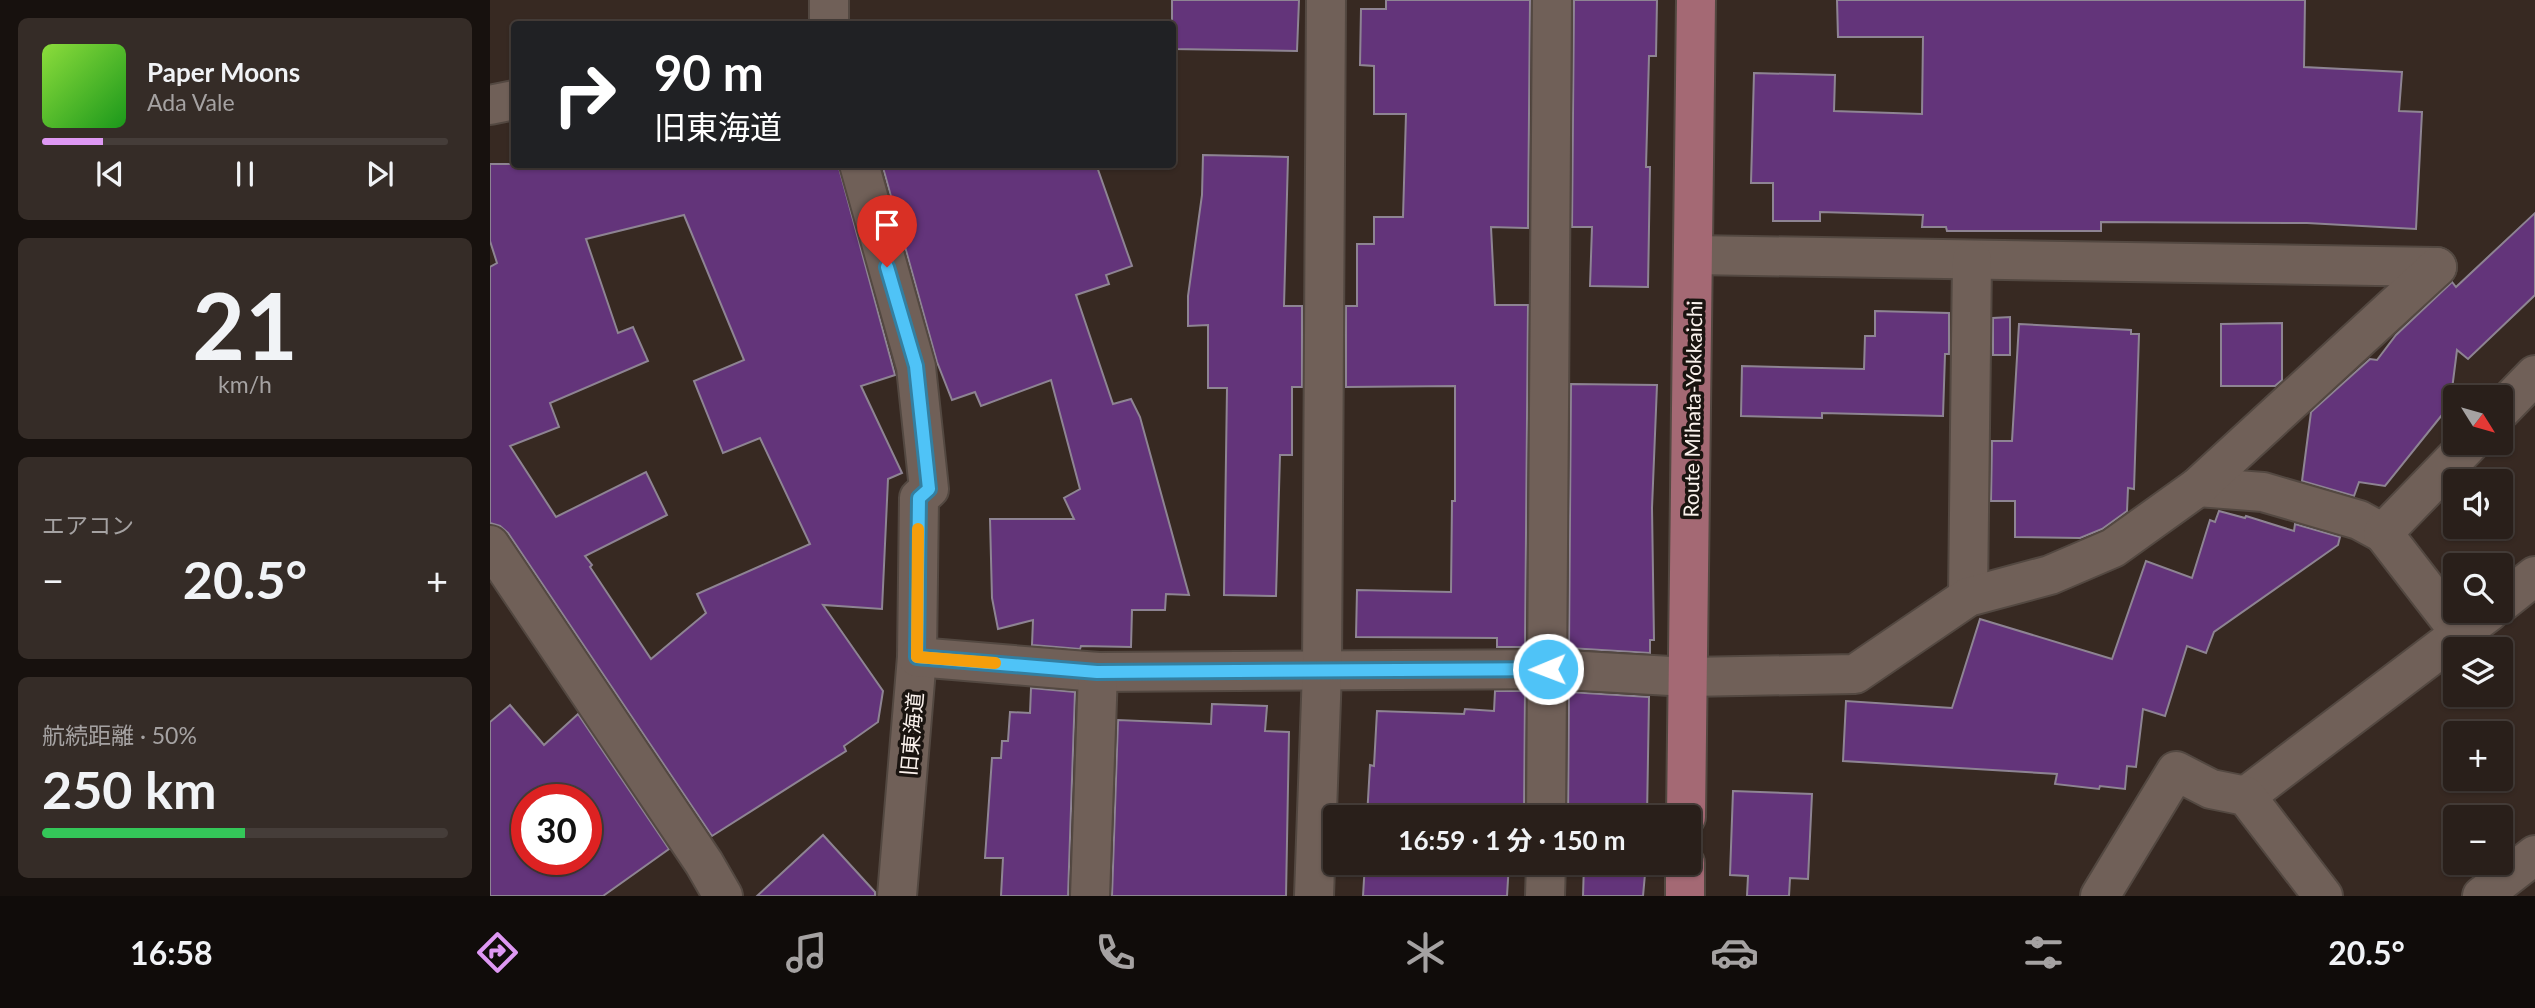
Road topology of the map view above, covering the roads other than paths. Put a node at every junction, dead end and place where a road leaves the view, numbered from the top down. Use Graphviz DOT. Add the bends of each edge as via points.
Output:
graph roads {
  1 [pos="829,0"];
  2 [pos="1326,0"];
  3 [pos="1552,0"];
  4 [pos="1696,0"];
  5 [pos="830,21"];
  6 [pos="511,101"];
  7 [pos="490,105"];
  8 [pos="860,168"];
  9 [pos="1694,255"];
  10 [pos="1972,260"];
  11 [pos="2535,375"];
  12 [pos="2513,398"];
  13 [pos="2458,455"];
  14 [pos="2198,487"];
  15 [pos="2383,533"];
  16 [pos="490,545"];
  17 [pos="2535,576"];
  18 [pos="2443,590"];
  19 [pos="2513,593"];
  20 [pos="1968,597"];
  21 [pos="2475,623"];
  22 [pos="917,657"];
  23 [pos="1548,669"];
  24 [pos="1322,671"];
  25 [pos="1097,672"];
  26 [pos="1688,677"];
  27 [pos="2246,796"];
  28 [pos="1546,805"];
  29 [pos="1686,805"];
  30 [pos="2535,855"];
  31 [pos="1546,875"];
  32 [pos="1685,875"];
  33 [pos="723,896"];
  34 [pos="897,896"];
  35 [pos="1090,896"];
  36 [pos="1314,896"];
  37 [pos="1545,896"];
  38 [pos="1685,896"];
  39 [pos="2100,896"];
  40 [pos="2323,896"];
  41 [pos="2482,896"];
  1 -- 5 [label="street"];
  2 -- 24 [label="street"];
  3 -- 23 [label="street"];
  4 -- 9 [label="main road, Route Mihata-Yokkaichi"];
  6 -- 7 [label="street"];
  8 -- 22 [label="street, 旧東海道" via="916,366 929,489 919,498"];
  9 -- 10 [label="street"];
  9 -- 26 [label="main road, Route Mihata-Yokkaichi"];
  10 -- 14 [label="street" via="2437,267"];
  10 -- 20 [label="street"];
  11 -- 12 [label="street"];
  13 -- 15 [label="street"];
  14 -- 15 [label="street" via="2263,492 2359,520"];
  14 -- 20 [label="street" via="2113,548 2050,575"];
  15 -- 18 [label="street"];
  16 -- 33 [label="street"];
  17 -- 19 [label="street"];
  20 -- 26 [label="street" via="1855,674"];
  21 -- 27 [label="street"];
  22 -- 25 [label="street"];
  22 -- 34 [label="street, 旧東海道"];
  23 -- 24 [label="street"];
  23 -- 26 [label="street"];
  23 -- 28 [label="street"];
  24 -- 25 [label="street"];
  24 -- 36 [label="street"];
  25 -- 35 [label="street"];
  26 -- 29 [label="main road, Route Mihata-Yokkaichi"];
  27 -- 39 [label="street" via="2211,789 2176,771"];
  27 -- 40 [label="street"];
  30 -- 41 [label="street"];
  31 -- 37 [label="street"];
  32 -- 38 [label="main road"];
}
